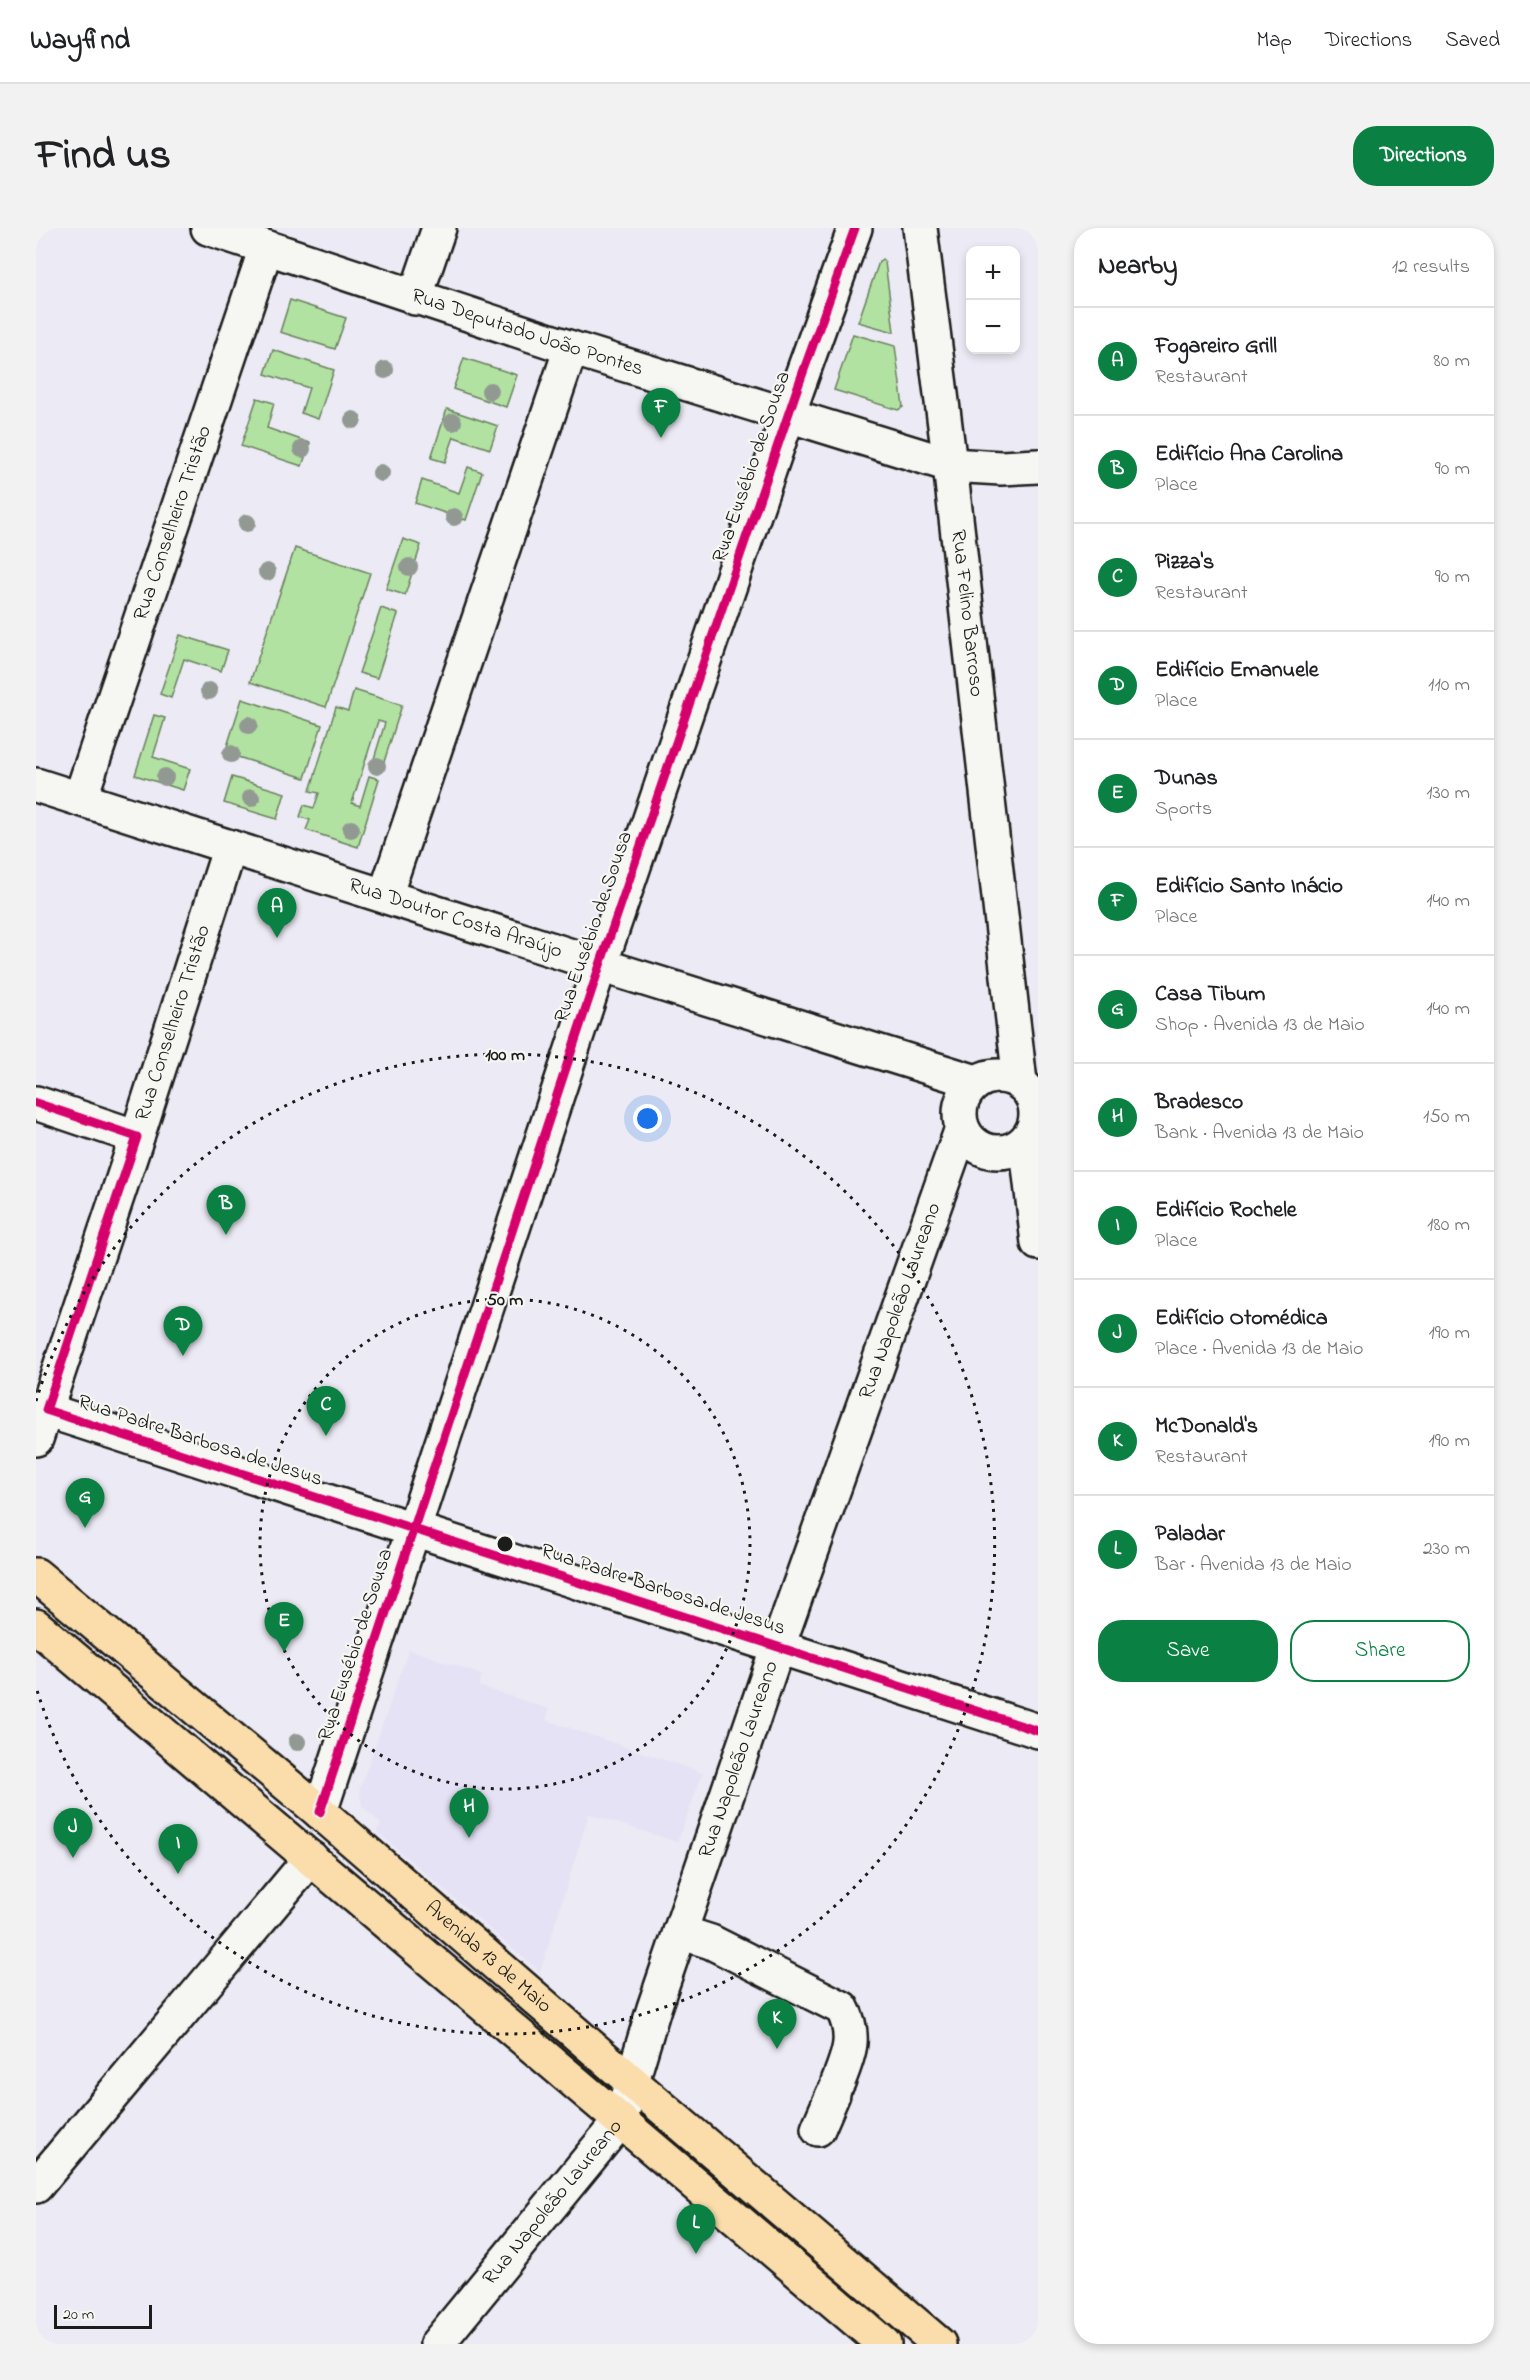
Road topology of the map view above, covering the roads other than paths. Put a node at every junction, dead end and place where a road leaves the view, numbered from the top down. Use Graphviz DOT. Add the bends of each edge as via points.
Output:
graph roads {
  1 [pos="208,228"];
  2 [pos="439,228"];
  3 [pos="855,228"];
  4 [pos="920,228"];
  5 [pos="266,248"];
  6 [pos="415,298"];
  7 [pos="572,348"];
  8 [pos="789,415"];
  9 [pos="950,465"];
  10 [pos="1038,466"];
  11 [pos="36,785"];
  12 [pos="80,800"];
  13 [pos="230,847"];
  14 [pos="385,896"];
  15 [pos="600,965"];
  16 [pos="1010,999"];
  17 [pos="978,1080"];
  18 [pos="36,1103"];
  19 [pos="1031,1116"];
  20 [pos="962,1128"];
  21 [pos="137,1137"];
  22 [pos="1038,1244"];
  23 [pos="39,1419"];
  24 [pos="413,1527"];
  25 [pos="36,1575"];
  26 [pos="36,1626"];
  27 [pos="778,1646"];
  28 [pos="1038,1731"];
  29 [pos="320,1812"];
  30 [pos="311,1858"];
  31 [pos="680,1932"];
  32 [pos="632,2082"];
  33 [pos="620,2121"];
  34 [pos="818,2129"];
  35 [pos="36,2187"];
  36 [pos="437,2344"];
  37 [pos="884,2344"];
  38 [pos="939,2344"];
  1 -- 5 [label="street, Rua Deputado João Pontes"];
  2 -- 6 [label="street"];
  3 -- 8 [label="street, Rua Eusébio de Sousa"];
  4 -- 9 [label="street, Rua Felino Barroso"];
  5 -- 6 [label="street, Rua Deputado João Pontes"];
  5 -- 12 [label="street, Rua Conselheiro Tristão"];
  6 -- 7 [label="street, Rua Deputado João Pontes"];
  7 -- 8 [label="street, Rua Deputado João Pontes"];
  7 -- 14 [label="street"];
  8 -- 9 [label="street, Rua Deputado João Pontes"];
  8 -- 15 [label="street, Rua Eusébio de Sousa"];
  9 -- 10 [label="street, Rua Deputado João Pontes"];
  9 -- 16 [label="street, Rua Felino Barroso"];
  11 -- 12 [label="street, Rua Doutor Costa Araújo"];
  12 -- 13 [label="street, Rua Doutor Costa Araújo"];
  13 -- 14 [label="street, Rua Doutor Costa Araújo"];
  13 -- 21 [label="street, Rua Conselheiro Tristão"];
  14 -- 15 [label="street, Rua Doutor Costa Araújo"];
  15 -- 17 [label="street, Rua Doutor Costa Araújo"];
  15 -- 24 [label="street, Rua Eusébio de Sousa"];
  16 -- 17 [label="street, Rua Felino Barroso"];
  16 -- 19 [label="street, Rua Felino Barroso"];
  17 -- 19 [label="street" via="1001,1075"];
  17 -- 20 [label="street" via="959,1107"];
  18 -- 21 [label="street"];
  19 -- 20 [label="street" via="1016,1148 1004,1152 978,1147"];
  19 -- 22 [label="street, Rua Felino Barroso"];
  20 -- 27 [label="street, Rua Napoleão Laureano"];
  21 -- 23 [label="street, Rua Conselheiro Tristão"];
  23 -- 24 [label="street, Rua Padre Barbosa de Jesus"];
  24 -- 27 [label="street, Rua Padre Barbosa de Jesus"];
  24 -- 29 [label="street, Rua Eusébio de Sousa"];
  25 -- 29 [label="main road, Avenida 13 de Maio"];
  26 -- 30 [label="main road, Avenida 13 de Maio"];
  27 -- 28 [label="street, Rua Padre Barbosa de Jesus"];
  27 -- 31 [label="street, Rua Napoleão Laureano"];
  29 -- 32 [label="main road, Avenida 13 de Maio"];
  30 -- 33 [label="main road, Avenida 13 de Maio"];
  30 -- 35 [label="street"];
  31 -- 32 [label="street, Rua Napoleão Laureano"];
  31 -- 34 [label="street" via="711,1942 842,2008 852,2031 846,2061"];
  32 -- 33 [label="street, Rua Napoleão Laureano"];
  32 -- 38 [label="main road, Avenida 13 de Maio"];
  33 -- 36 [label="street, Rua Napoleão Laureano"];
  33 -- 37 [label="main road, Avenida 13 de Maio"];
}
